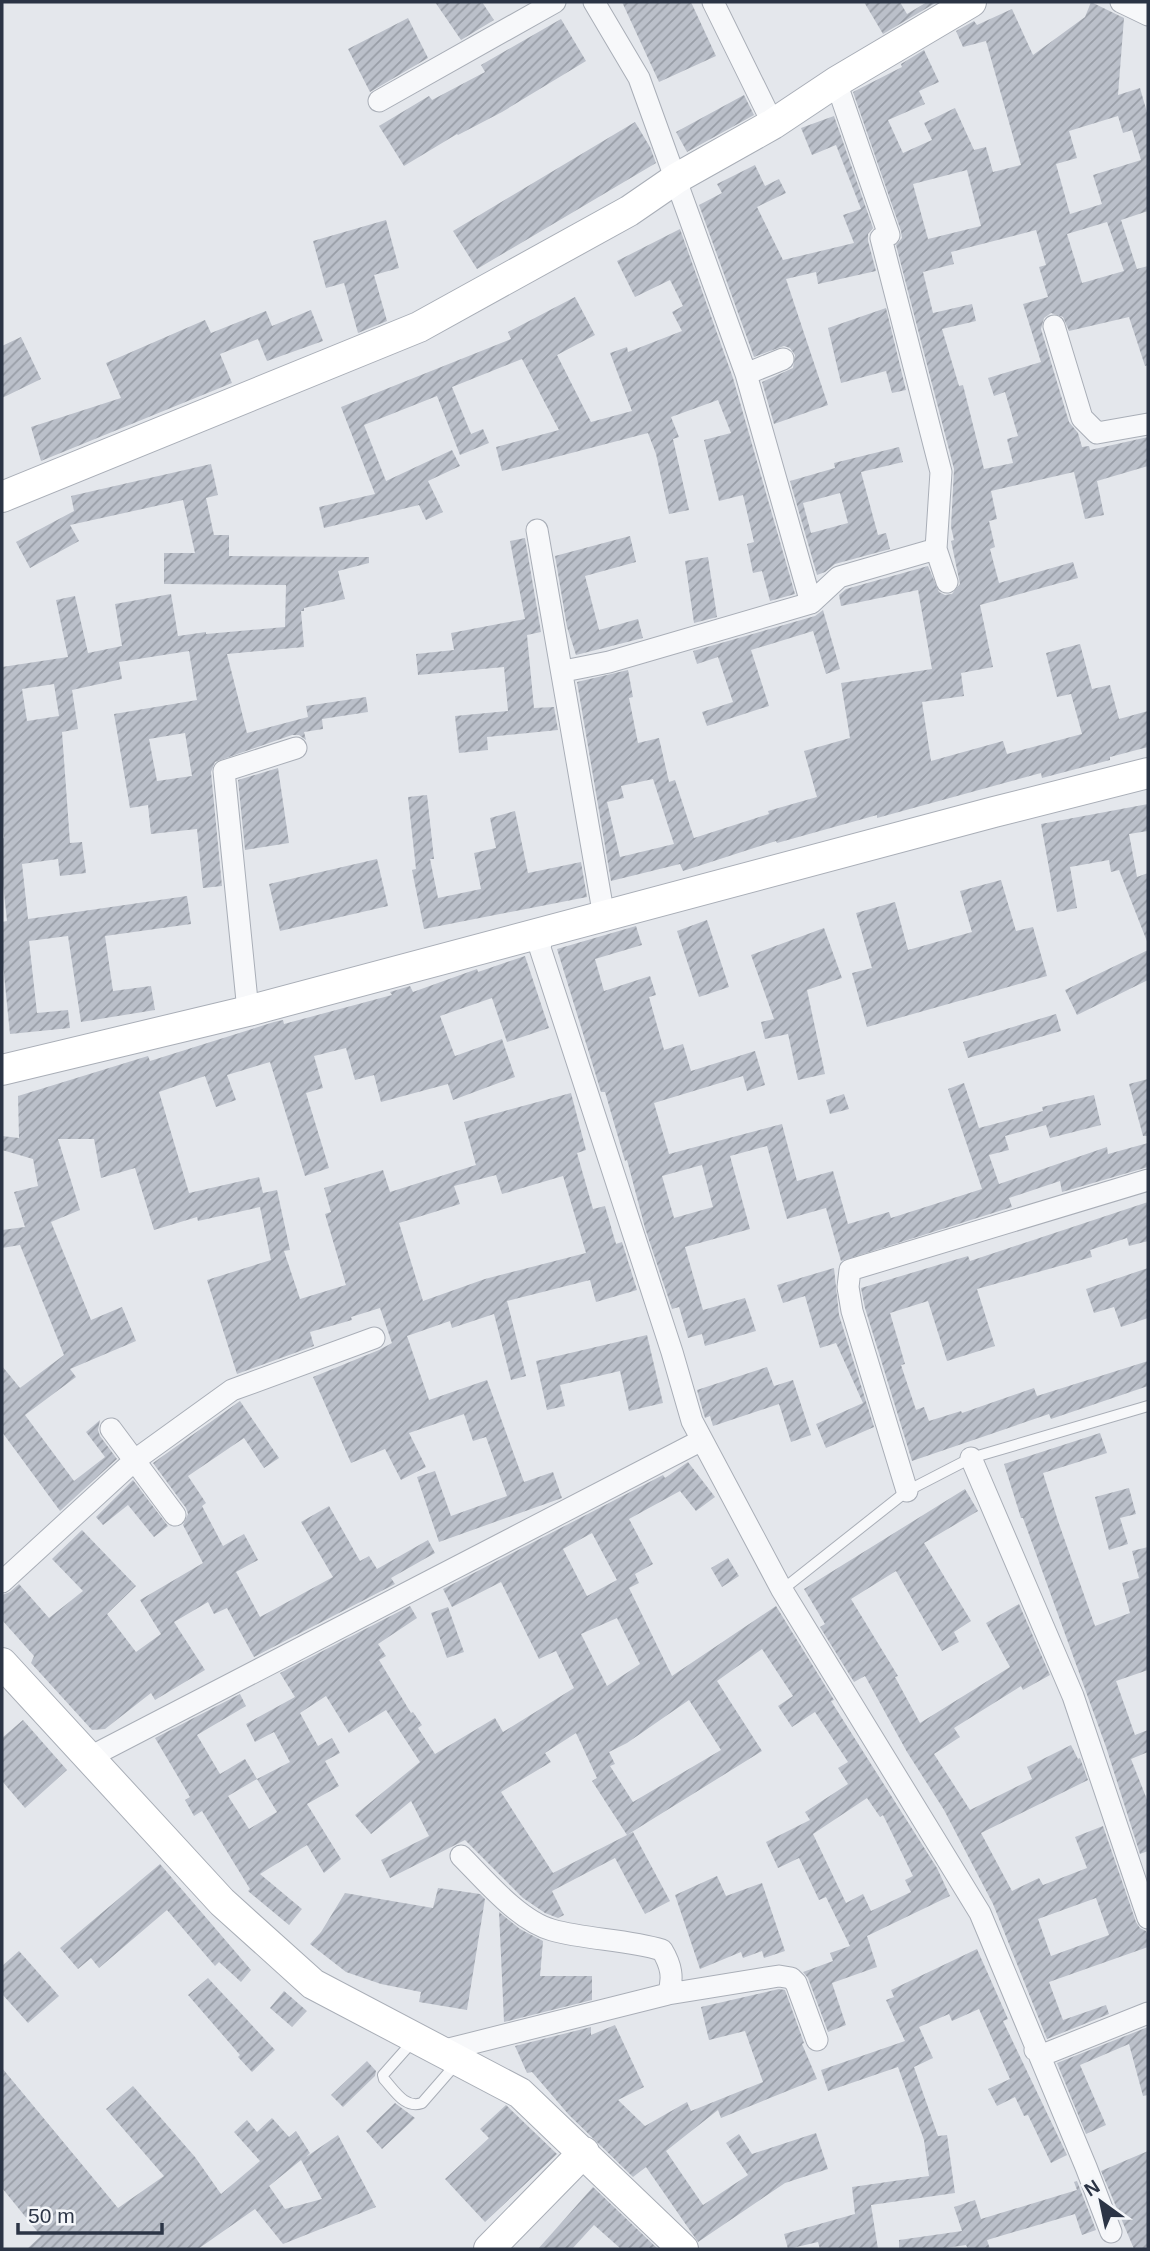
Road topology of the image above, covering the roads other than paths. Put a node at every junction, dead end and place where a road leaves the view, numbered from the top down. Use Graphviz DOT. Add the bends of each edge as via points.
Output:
graph roads {
  1 [pos="555,2"];
  2 [pos="594,2"];
  3 [pos="713,2"];
  4 [pos="971,2"];
  5 [pos="1121,2"];
  6 [pos="1148,15"];
  7 [pos="836,82"];
  8 [pos="379,102"];
  9 [pos="773,124"];
  10 [pos="677,178"];
  11 [pos="1054,326"];
  12 [pos="783,359"];
  13 [pos="746,374"];
  14 [pos="1148,424"];
  15 [pos="2,497"];
  16 [pos="537,530"];
  17 [pos="936,549"];
  18 [pos="947,582"];
  19 [pos="811,603"];
  20 [pos="564,671"];
  21 [pos="296,748"];
  22 [pos="1148,773"];
  23 [pos="604,917"];
  24 [pos="543,932"];
  25 [pos="248,1011"];
  26 [pos="2,1070"];
  27 [pos="1148,1180"];
  28 [pos="374,1338"];
  29 [pos="1148,1406"];
  30 [pos="111,1429"];
  31 [pos="702,1440"];
  32 [pos="971,1458"];
  33 [pos="135,1460"];
  34 [pos="907,1491"];
  35 [pos="175,1515"];
  36 [pos="2,1583"];
  37 [pos="782,1590"];
  38 [pos="2,1663"];
  39 [pos="90,1757"];
  40 [pos="461,1856"];
  41 [pos="1148,1918"];
  42 [pos="668,1994"];
  43 [pos="1148,2014"];
  44 [pos="817,2040"];
  45 [pos="438,2050"];
  46 [pos="1035,2050"];
  47 [pos="584,2152"];
  48 [pos="1111,2232"];
  49 [pos="489,2249"];
  50 [pos="683,2249"];
  1 -- 8 [label="street"];
  2 -- 10 [label="street" via="639,78"];
  3 -- 9 [label="street"];
  4 -- 7 [label="street"];
  5 -- 6 [label="street"];
  7 -- 9 [label="street"];
  7 -- 17 [label="street" via="890,234 881,238 941,472"];
  9 -- 10 [label="street"];
  10 -- 13 [label="street"];
  10 -- 15 [label="street" via="629,211 419,327"];
  11 -- 14 [label="street" via="1082,418 1097,433"];
  12 -- 13 [label="street"];
  13 -- 19 [label="street"];
  16 -- 20 [label="street"];
  17 -- 18 [label="street"];
  17 -- 19 [label="street" via="839,577"];
  19 -- 20 [label="street"];
  20 -- 23 [label="street"];
  21 -- 25 [label="street" via="225,771"];
  22 -- 23 [label="street"];
  23 -- 24 [label="street"];
  24 -- 25 [label="street"];
  24 -- 31 [label="street" via="540,948 692,1421"];
  25 -- 26 [label="street"];
  27 -- 34 [label="street" via="850,1270 852,1311"];
  28 -- 33 [label="street" via="232,1390"];
  29 -- 32 [label="lane"];
  30 -- 33 [label="street"];
  31 -- 37 [label="street"];
  31 -- 39 [label="street"];
  32 -- 34 [label="lane"];
  32 -- 41 [label="street" via="1073,1696"];
  33 -- 35 [label="street"];
  33 -- 36 [label="street"];
  34 -- 37 [label="lane"];
  37 -- 46 [label="street" via="980,1913"];
  38 -- 39 [label="street"];
  39 -- 45 [label="street" via="222,1902 313,1984"];
  40 -- 42 [label="street" via="521,1912 550,1930 662,1950 670,1964"];
  42 -- 44 [label="street" via="792,1978"];
  42 -- 45 [label="street"];
  43 -- 46 [label="street" via="1045,2054"];
  45 -- 45 [label="lane" via="383,2075 407,2103 422,2103"];
  45 -- 47 [label="street" via="520,2092"];
  46 -- 48 [label="street"];
  47 -- 49 [label="street"];
  47 -- 50 [label="street"];
}
